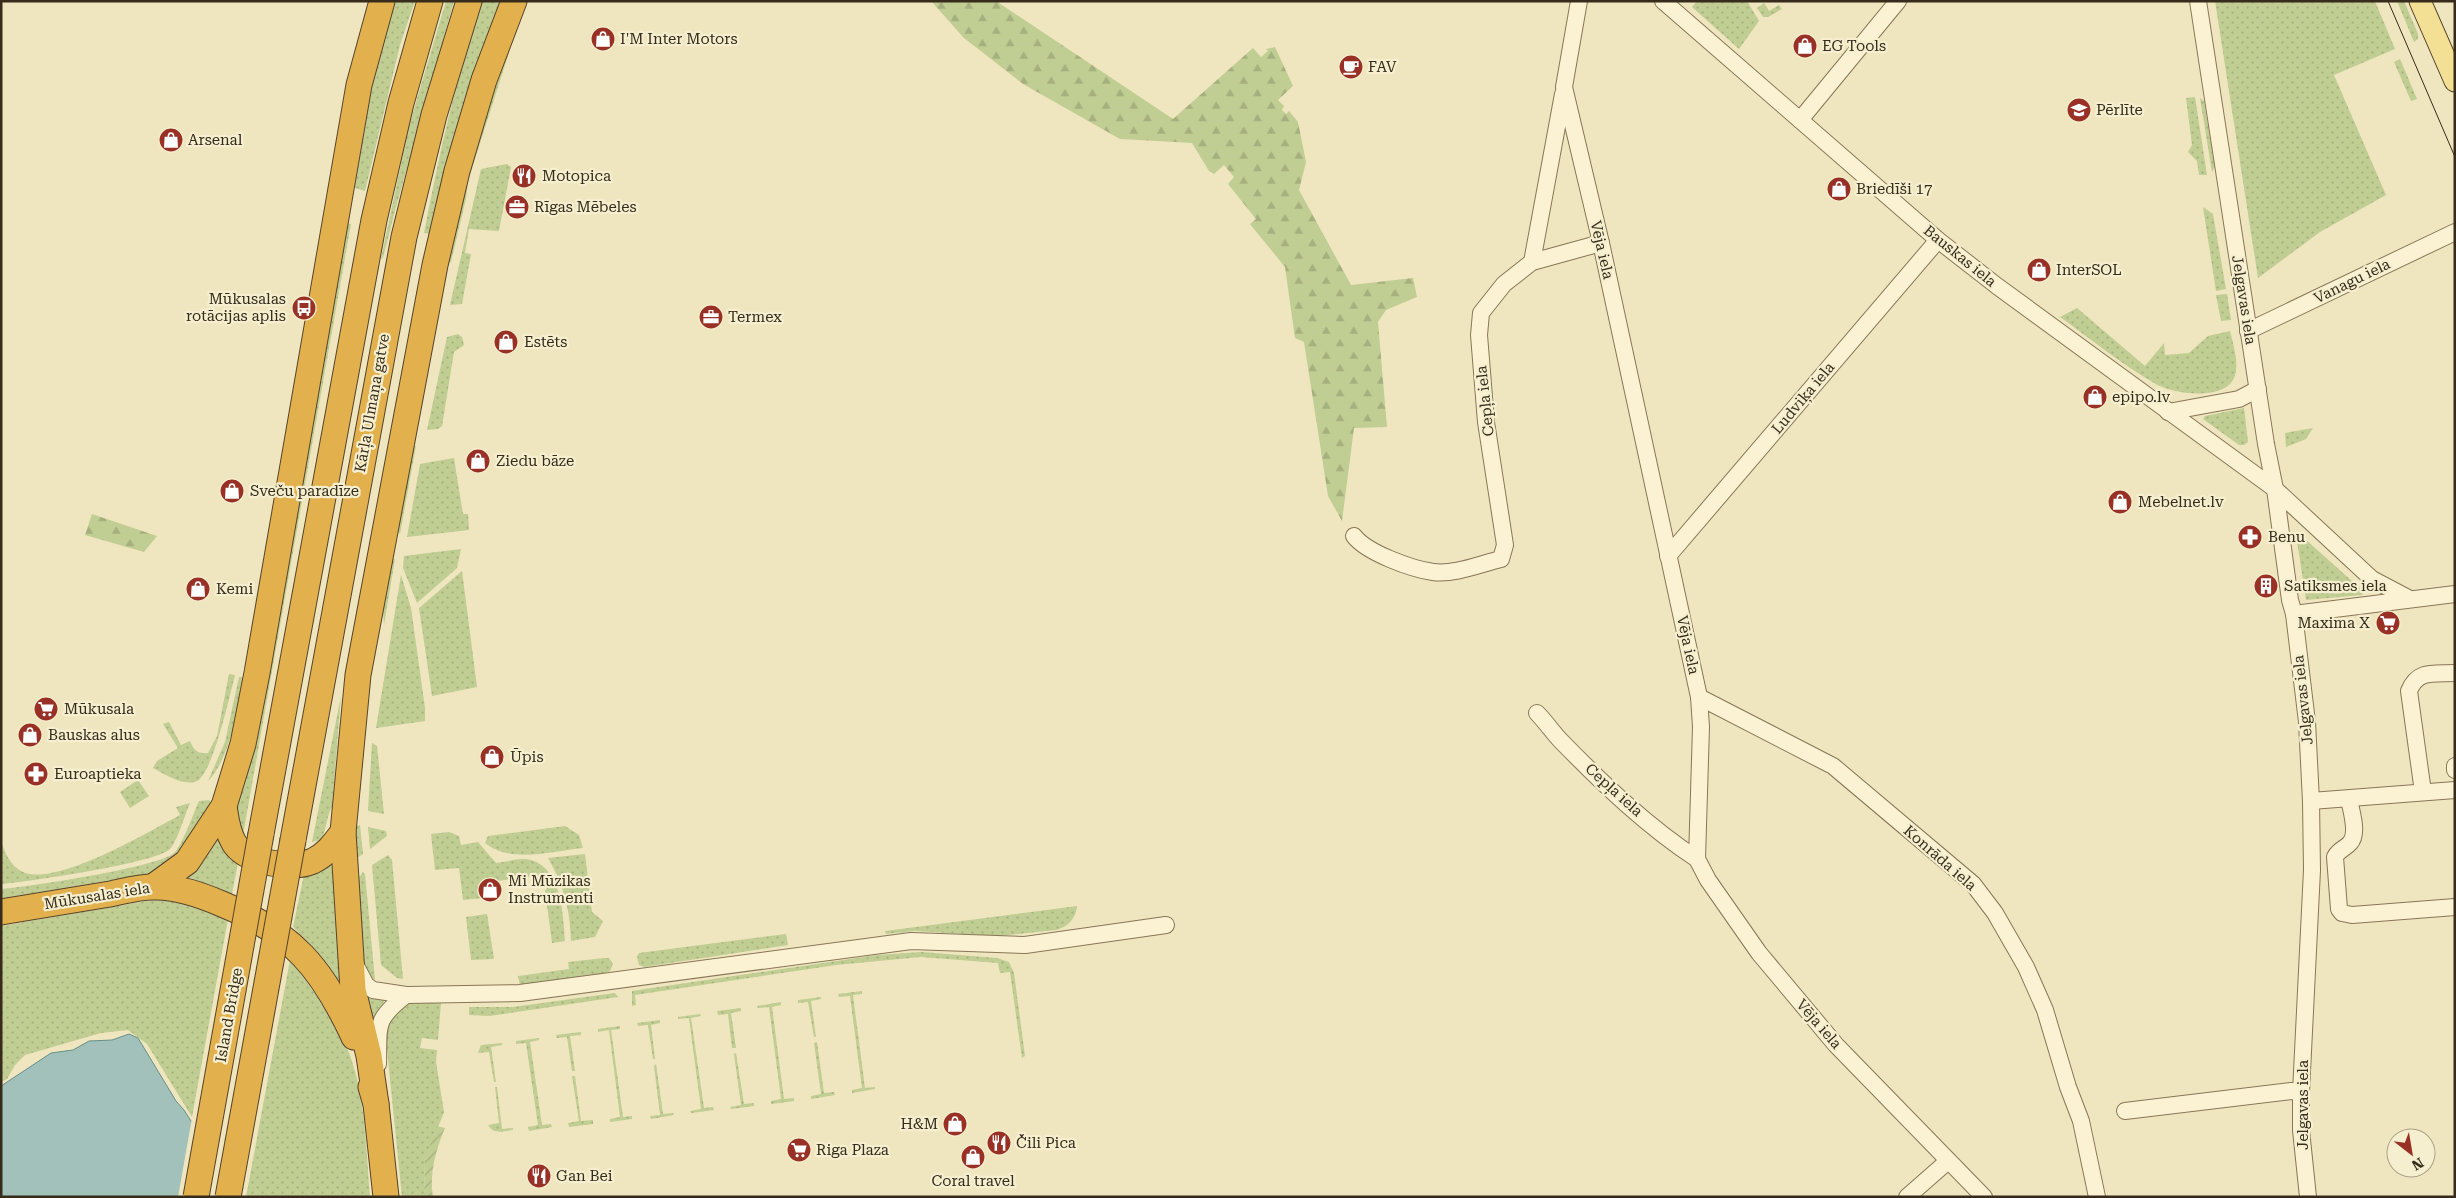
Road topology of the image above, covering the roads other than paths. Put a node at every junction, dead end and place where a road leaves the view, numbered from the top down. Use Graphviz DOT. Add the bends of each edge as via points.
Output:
graph roads {
  1 [pos="382,1"];
  2 [pos="430,1"];
  3 [pos="469,1"];
  4 [pos="514,1"];
  5 [pos="1579,1"];
  6 [pos="1663,1"];
  7 [pos="1898,1"];
  8 [pos="2198,1"];
  9 [pos="2420,1"];
  10 [pos="2455,81"];
  11 [pos="1564,87"];
  12 [pos="1800,120"];
  13 [pos="2455,232"];
  14 [pos="1938,240"];
  15 [pos="1601,243"];
  16 [pos="1532,262"];
  17 [pos="2248,330"];
  18 [pos="2258,389"];
  19 [pos="2168,412"];
  20 [pos="2275,489"];
  21 [pos="1354,536"];
  22 [pos="1668,556"];
  23 [pos="2455,594"];
  24 [pos="2410,599"];
  25 [pos="2294,614"];
  26 [pos="2455,673"];
  27 [pos="1699,697"];
  28 [pos="1537,713"];
  29 [pos="2455,766"];
  30 [pos="2455,770"];
  31 [pos="2455,790"];
  32 [pos="2424,792"];
  33 [pos="2349,799"];
  34 [pos="2311,801"];
  35 [pos="224,806"];
  36 [pos="343,832"];
  37 [pos="261,834"];
  38 [pos="293,840"];
  39 [pos="1697,859"];
  40 [pos="154,886"];
  41 [pos="2455,907"];
  42 [pos="1,912"];
  43 [pos="1166,924"];
  44 [pos="353,960"];
  45 [pos="406,995"];
  46 [pos="2301,1092"];
  47 [pos="376,1104"];
  48 [pos="2125,1111"];
  49 [pos="1948,1161"];
  50 [pos="196,1197"];
  51 [pos="228,1197"];
  52 [pos="386,1197"];
  53 [pos="1907,1197"];
  54 [pos="1984,1197"];
  55 [pos="2097,1197"];
  56 [pos="2308,1197"];
  1 -- 35 [label="highway" via="359,85 257,673 243,744"];
  2 -- 37 [label="highway, Kārļa Ulmaņa gatve" via="401,102 374,220"];
  3 -- 38 [label="highway, Kārļa Ulmaņa gatve" via="434,115 402,247"];
  4 -- 36 [label="highway" via="484,80 458,171 423,322 358,675"];
  5 -- 11 [label="street, Vēja iela"];
  6 -- 12 [label="street, Bauskas iela"];
  7 -- 12 [label="street"];
  8 -- 17 [label="street, Jelgavas iela"];
  9 -- 10 [label="main road"];
  11 -- 15 [label="street, Vēja iela"];
  11 -- 16 [label="street"];
  12 -- 14 [label="street, Bauskas iela"];
  13 -- 17 [label="street, Vanagu iela"];
  14 -- 19 [label="street, Bauskas iela"];
  14 -- 22 [label="street, Ludviķa iela"];
  15 -- 16 [label="street, Cepļa iela"];
  15 -- 22 [label="street, Vēja iela"];
  16 -- 21 [label="street, Cepļa iela" via="1504,284 1481,313 1479,335 1486,422 1505,546 1501,559 1463,569 1434,572 1371,550"];
  17 -- 18 [label="street, Jelgavas iela"];
  18 -- 19 [label="street" via="2239,399"];
  18 -- 20 [label="street, Jelgavas iela"];
  19 -- 20 [label="street, Bauskas iela"];
  20 -- 24 [label="street" via="2372,579"];
  20 -- 25 [label="street, Jelgavas iela"];
  22 -- 27 [label="street, Vēja iela"];
  23 -- 24 [label="street"];
  24 -- 25 [label="street"];
  25 -- 34 [label="street, Jelgavas iela" via="2307,722"];
  26 -- 32 [label="street" via="2422,674 2414,680 2409,691"];
  27 -- 39 [label="street, Vēja iela" via="1702,726"];
  27 -- 55 [label="street, Konrāda iela" via="1833,766 1973,884 1995,913 2026,967 2045,1010 2081,1121"];
  28 -- 39 [label="street, Cepļa iela" via="1602,780 1670,841"];
  29 -- 30 [label="street"];
  31 -- 32 [label="street"];
  32 -- 33 [label="street"];
  33 -- 34 [label="street"];
  33 -- 41 [label="street" via="2354,833 2352,840 2335,856 2342,913 2352,915"];
  34 -- 46 [label="street, Jelgavas iela" via="2312,870"];
  35 -- 36 [label="highway" via="228,830 235,845 253,858 266,862 310,862 332,848"];
  35 -- 40 [label="highway" via="187,862"];
  36 -- 44 [label="highway"];
  37 -- 50 [label="highway, Island Bridge, bridge"];
  38 -- 51 [label="highway, Island Bridge, bridge"];
  39 -- 49 [label="street, Vēja iela" via="1759,954 1836,1045"];
  40 -- 42 [label="highway, Mūkusalas iela"];
  40 -- 47 [label="highway, Mūkusalas iela" via="188,891 217,901 261,922 288,940 316,969 336,1000 362,1059"];
  43 -- 45 [label="street" via="1025,945 911,941 520,993"];
  44 -- 45 [label="street" via="366,985 382,992"];
  44 -- 47 [label="highway" via="354,990"];
  45 -- 47 [label="street" via="387,1010 380,1022"];
  46 -- 48 [label="street"];
  46 -- 56 [label="street, Jelgavas iela" via="2301,1130"];
  47 -- 52 [label="highway, Mūkusalas iela"];
  49 -- 53 [label="street"];
  49 -- 54 [label="street, Vēja iela"];
}
